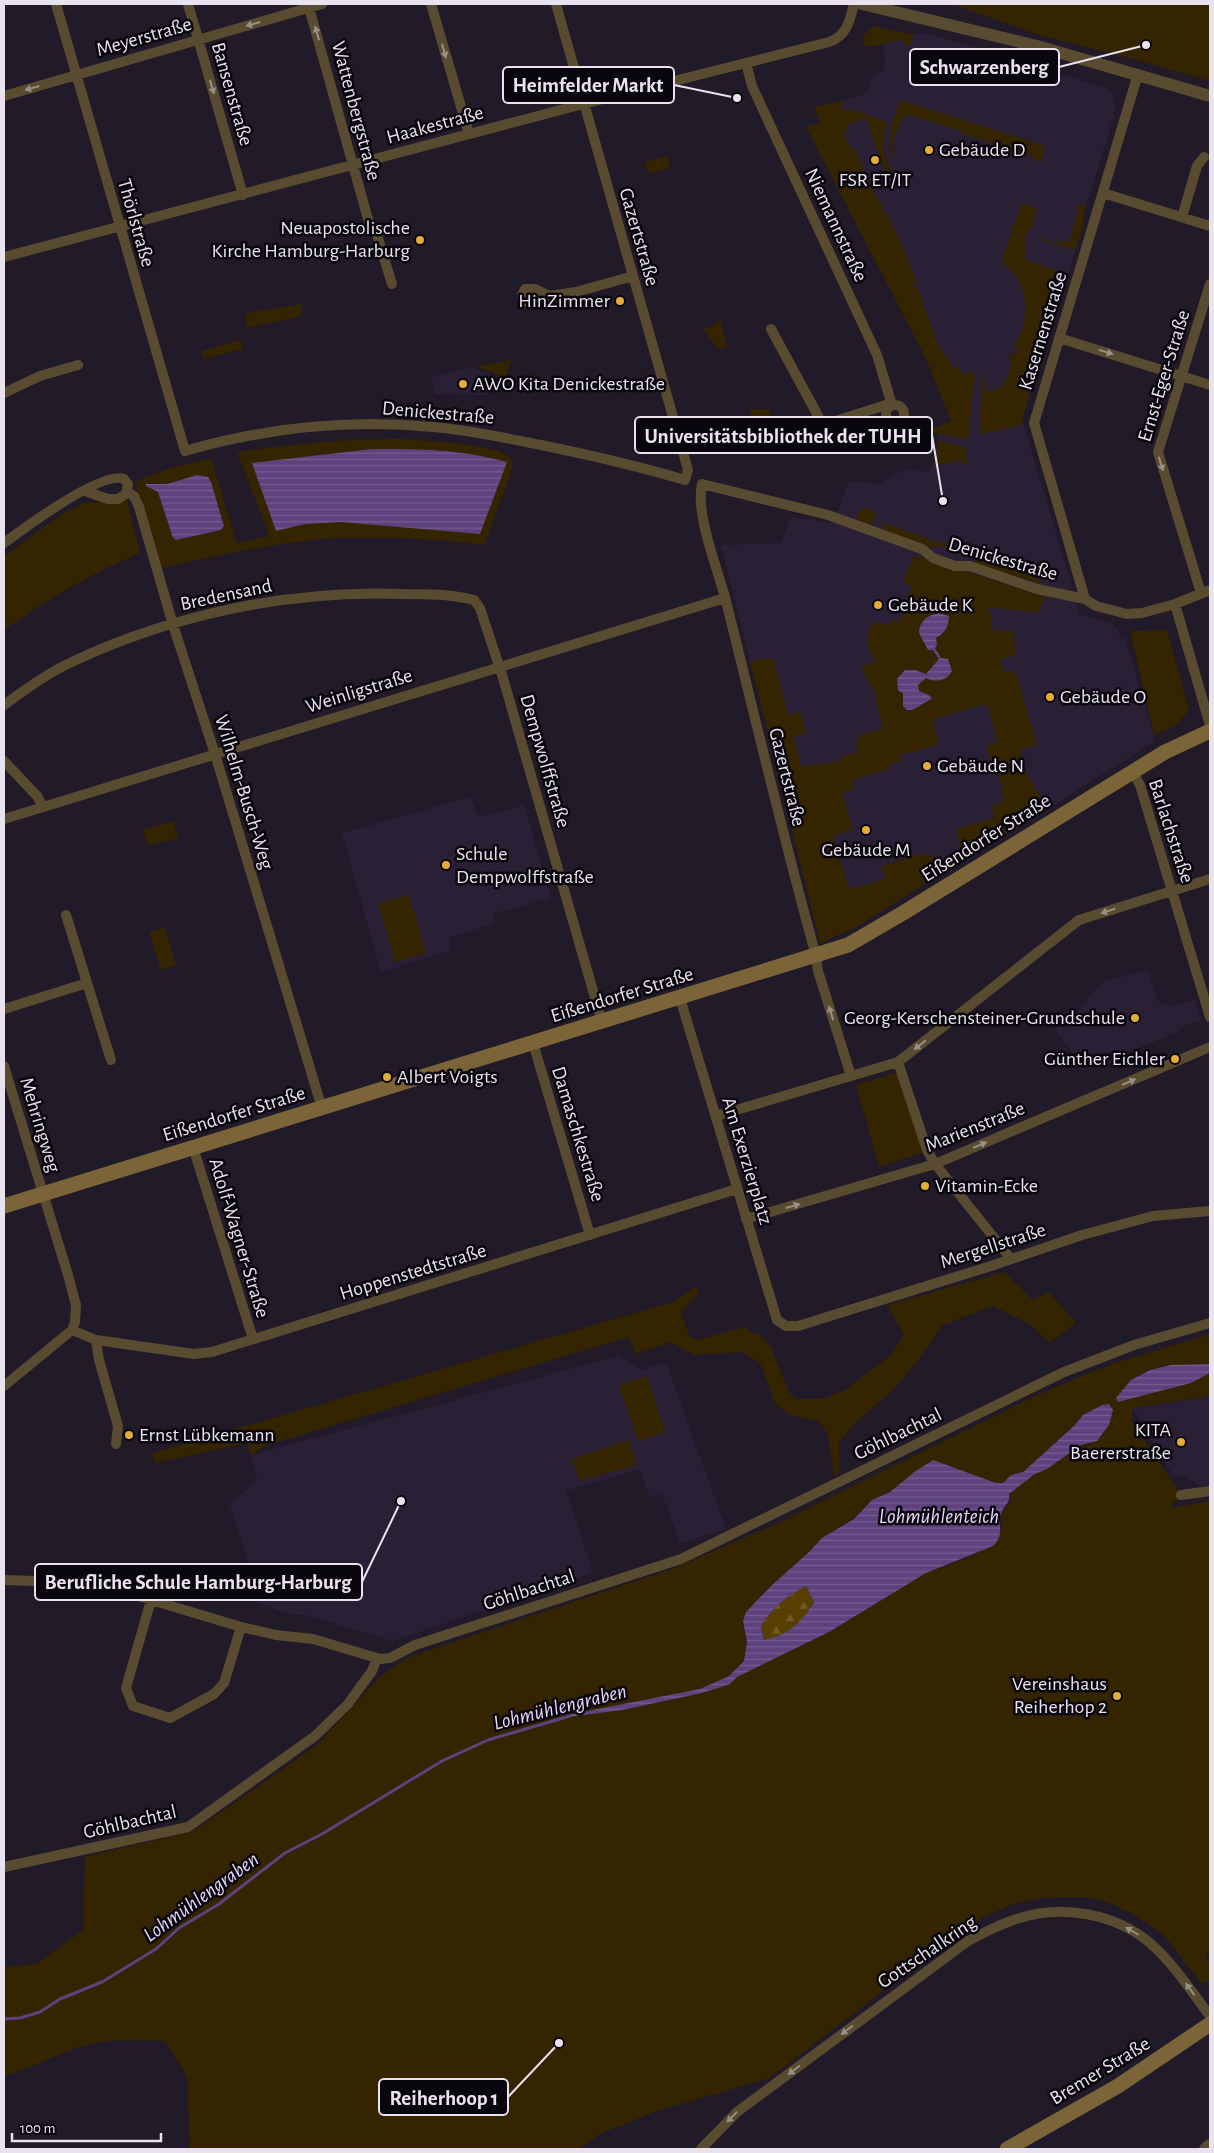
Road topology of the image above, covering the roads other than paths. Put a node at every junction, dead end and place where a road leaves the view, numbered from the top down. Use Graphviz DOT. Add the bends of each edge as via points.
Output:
graph roads {
  1 [pos="56,4"];
  2 [pos="188,4"];
  3 [pos="322,4"];
  4 [pos="430,4"];
  5 [pos="556,4"];
  6 [pos="854,4"];
  7 [pos="862,4"];
  8 [pos="309,6"];
  9 [pos="198,40"];
  10 [pos="746,63"];
  11 [pos="1138,74"];
  12 [pos="76,75"];
  13 [pos="4,96"];
  14 [pos="1210,96"];
  15 [pos="583,104"];
  16 [pos="469,134"];
  17 [pos="1204,157"];
  18 [pos="353,165"];
  19 [pos="1103,193"];
  20 [pos="242,195"];
  21 [pos="1182,217"];
  22 [pos="1210,226"];
  23 [pos="120,228"];
  24 [pos="4,257"];
  25 [pos="632,276"];
  26 [pos="392,284"];
  27 [pos="1210,284"];
  28 [pos="549,296"];
  29 [pos="771,329"];
  30 [pos="1059,338"];
  31 [pos="78,365"];
  32 [pos="1181,376"];
  33 [pos="1210,385"];
  34 [pos="4,393"];
  35 [pos="185,451"];
  36 [pos="685,480"];
  37 [pos="702,484"];
  38 [pos="85,491"];
  39 [pos="126,492"];
  40 [pos="4,543"];
  41 [pos="1206,591"];
  42 [pos="725,598"];
  43 [pos="1085,599"];
  44 [pos="474,600"];
  45 [pos="1175,604"];
  46 [pos="173,624"];
  47 [pos="499,667"];
  48 [pos="4,705"];
  49 [pos="1210,724"];
  50 [pos="1210,731"];
  51 [pos="215,754"];
  52 [pos="4,761"];
  53 [pos="1133,772"];
  54 [pos="42,807"];
  55 [pos="4,819"];
  56 [pos="1210,879"];
  57 [pos="1172,891"];
  58 [pos="66,915"];
  59 [pos="816,956"];
  60 [pos="87,983"];
  61 [pos="680,998"];
  62 [pos="4,1009"];
  63 [pos="1210,1017"];
  64 [pos="602,1022"];
  65 [pos="533,1043"];
  66 [pos="1210,1048"];
  67 [pos="111,1060"];
  68 [pos="898,1062"];
  69 [pos="4,1066"];
  70 [pos="851,1076"];
  71 [pos="322,1108"];
  72 [pos="716,1116"];
  73 [pos="193,1148"];
  74 [pos="935,1164"];
  75 [pos="737,1189"];
  76 [pos="43,1194"];
  77 [pos="4,1206"];
  78 [pos="1210,1211"];
  79 [pos="746,1219"];
  80 [pos="590,1235"];
  81 [pos="1011,1259"];
  82 [pos="1210,1323"];
  83 [pos="789,1327"];
  84 [pos="72,1330"];
  85 [pos="96,1340"];
  86 [pos="253,1340"];
  87 [pos="4,1386"];
  88 [pos="116,1444"];
  89 [pos="1210,1491"];
  90 [pos="1180,1495"];
  91 [pos="4,1580"];
  92 [pos="151,1600"];
  93 [pos="241,1627"];
  94 [pos="377,1658"];
  95 [pos="4,1868"];
  96 [pos="1210,2016"];
  97 [pos="1210,2024"];
  98 [pos="1210,2145"];
  99 [pos="701,2149"];
  100 [pos="1006,2149"];
  101 [pos="1205,2149"];
  1 -- 12 [label="street, Thörlstraße"];
  2 -- 9 [label="street, Bansenstraße"];
  3 -- 8 [label="street, Meyerstraße"];
  4 -- 16 [label="street, one-way"];
  5 -- 15 [label="street, Gazertstraße"];
  6 -- 10 [label="street, Haakestraße" via="848,27 835,40"];
  7 -- 11 [label="street" via="1007,38"];
  8 -- 9 [label="street, Meyerstraße, one-way"];
  18 -- 8 [label="street, Wattenbergstraße, one-way"];
  9 -- 12 [label="street, Meyerstraße"];
  9 -- 20 [label="street, Bansenstraße, one-way"];
  10 -- 15 [label="street, Haakestraße"];
  10 -- 29 [label="street, Niemannstraße" via="752,86 876,355 892,404 823,425"];
  11 -- 14 [label="street"];
  11 -- 19 [label="street, Kasernenstraße"];
  12 -- 13 [label="street, Meyerstraße, one-way"];
  12 -- 23 [label="street, Thörlstraße"];
  15 -- 16 [label="street, Haakestraße"];
  15 -- 25 [label="street, Gazertstraße"];
  16 -- 18 [label="street, Haakestraße"];
  17 -- 21 [label="street" via="1198,166"];
  18 -- 20 [label="street, Haakestraße"];
  18 -- 26 [label="street, Wattenbergstraße" via="368,219 377,235"];
  19 -- 21 [label="street"];
  19 -- 30 [label="street, Kasernenstraße"];
  20 -- 23 [label="street, Haakestraße"];
  21 -- 22 [label="street"];
  23 -- 24 [label="street, Haakestraße"];
  23 -- 35 [label="street, Thörlstraße"];
  25 -- 28 [label="street"];
  25 -- 36 [label="street, Gazertstraße" via="688,470"];
  27 -- 32 [label="street, Ernst-Eger-Straße"];
  30 -- 32 [label="street, one-way"];
  30 -- 43 [label="street, Kasernenstraße" via="1034,423"];
  31 -- 34 [label="street" via="40,376"];
  32 -- 33 [label="street"];
  32 -- 41 [label="street, Ernst-Eger-Straße, one-way" via="1158,452"];
  35 -- 36 [label="street, Denickestraße" via="244,436 311,427 352,424 431,426 518,440"];
  37 -- 42 [label="street, Gazertstraße" via="700,492 705,526"];
  37 -- 43 [label="street, Denickestraße" via="828,515 922,549 933,558 955,566 970,566 1037,588"];
  38 -- 39 [label="street" via="113,500 120,499"];
  38 -- 39 [label="street" via="115,476 125,480"];
  38 -- 40 [label="street" via="58,505"];
  39 -- 46 [label="street, Wilhelm-Busch-Weg" via="134,496 139,507"];
  41 -- 45 [label="street, Denickestraße"];
  42 -- 47 [label="street, Weinligstraße"];
  42 -- 59 [label="street, Gazertstraße"];
  43 -- 45 [label="street, Denickestraße" via="1096,606 1127,614"];
  44 -- 46 [label="street, Bredensand" via="425,594 312,596 246,606"];
  44 -- 47 [label="street, Dempwolffstraße" via="480,608"];
  45 -- 49 [label="street"];
  46 -- 48 [label="street, Bredensand" via="72,661"];
  46 -- 51 [label="street, Wilhelm-Busch-Weg"];
  47 -- 51 [label="street, Weinligstraße"];
  47 -- 64 [label="street, Dempwolffstraße"];
  50 -- 53 [label="main road, Eißendorfer Straße" via="1165,752"];
  51 -- 54 [label="street, Weinligstraße"];
  51 -- 71 [label="street, Wilhelm-Busch-Weg"];
  52 -- 54 [label="street" via="38,797"];
  53 -- 57 [label="street, Barlachstraße" via="1140,785"];
  53 -- 59 [label="main road, Eißendorfer Straße" via="867,935"];
  54 -- 55 [label="street, Weinligstraße"];
  56 -- 57 [label="street"];
  57 -- 63 [label="street, Barlachstraße"];
  57 -- 68 [label="street, one-way" via="1078,920"];
  58 -- 60 [label="street"];
  59 -- 61 [label="main road, Eißendorfer Straße"];
  70 -- 59 [label="street, Gazertstraße, one-way"];
  60 -- 62 [label="street"];
  60 -- 67 [label="street"];
  61 -- 64 [label="main road, Eißendorfer Straße"];
  61 -- 72 [label="street, Am Exerzierplatz"];
  64 -- 65 [label="main road, Eißendorfer Straße"];
  65 -- 71 [label="main road, Eißendorfer Straße"];
  65 -- 80 [label="street, Damaschkestraße"];
  74 -- 66 [label="street, Marienstraße, one-way"];
  68 -- 70 [label="street"];
  68 -- 74 [label="street" via="927,1150"];
  69 -- 76 [label="street, Mehringweg"];
  70 -- 72 [label="street"];
  71 -- 73 [label="main road, Eißendorfer Straße"];
  72 -- 75 [label="street, Am Exerzierplatz"];
  73 -- 76 [label="main road, Eißendorfer Straße"];
  73 -- 86 [label="street, Adolf-Wagner-Straße"];
  79 -- 74 [label="street, Marienstraße, one-way"];
  74 -- 81 [label="street"];
  75 -- 79 [label="street, Am Exerzierplatz"];
  75 -- 80 [label="street, Hoppenstedtstraße"];
  76 -- 77 [label="main road, Eißendorfer Straße"];
  76 -- 84 [label="street, Mehringweg" via="74,1296 76,1315"];
  78 -- 81 [label="street, Mergellstraße" via="1154,1216 1082,1235"];
  79 -- 83 [label="street, Am Exerzierplatz" via="777,1320"];
  80 -- 86 [label="street, Hoppenstedtstraße"];
  81 -- 83 [label="street, Mergellstraße"];
  82 -- 94 [label="street, Göhlbachtal" via="1134,1345 1025,1390 681,1559 415,1644 390,1658"];
  84 -- 85 [label="street, Hoppenstedtstraße"];
  84 -- 87 [label="street"];
  85 -- 86 [label="street, Hoppenstedtstraße" via="194,1354"];
  85 -- 88 [label="street" via="118,1426"];
  89 -- 90 [label="street"];
  91 -- 92 [label="street" via="95,1583"];
  92 -- 93 [label="street"];
  92 -- 93 [label="street" via="126,1688 133,1706 170,1718 214,1694 224,1684"];
  93 -- 94 [label="street" via="312,1639"];
  94 -- 95 [label="street, Göhlbachtal" via="372,1671 348,1704 315,1736 188,1827"];
  96 -- 99 [label="street, Gottschalkring, one-way" via="1169,1962 1150,1943 1127,1928 1101,1917 1075,1913 1040,1913 1021,1917 968,1941 737,2112"];
  97 -- 100 [label="main road, Bremer Straße" via="1118,2086"];
  98 -- 101 [label="street"];
}
